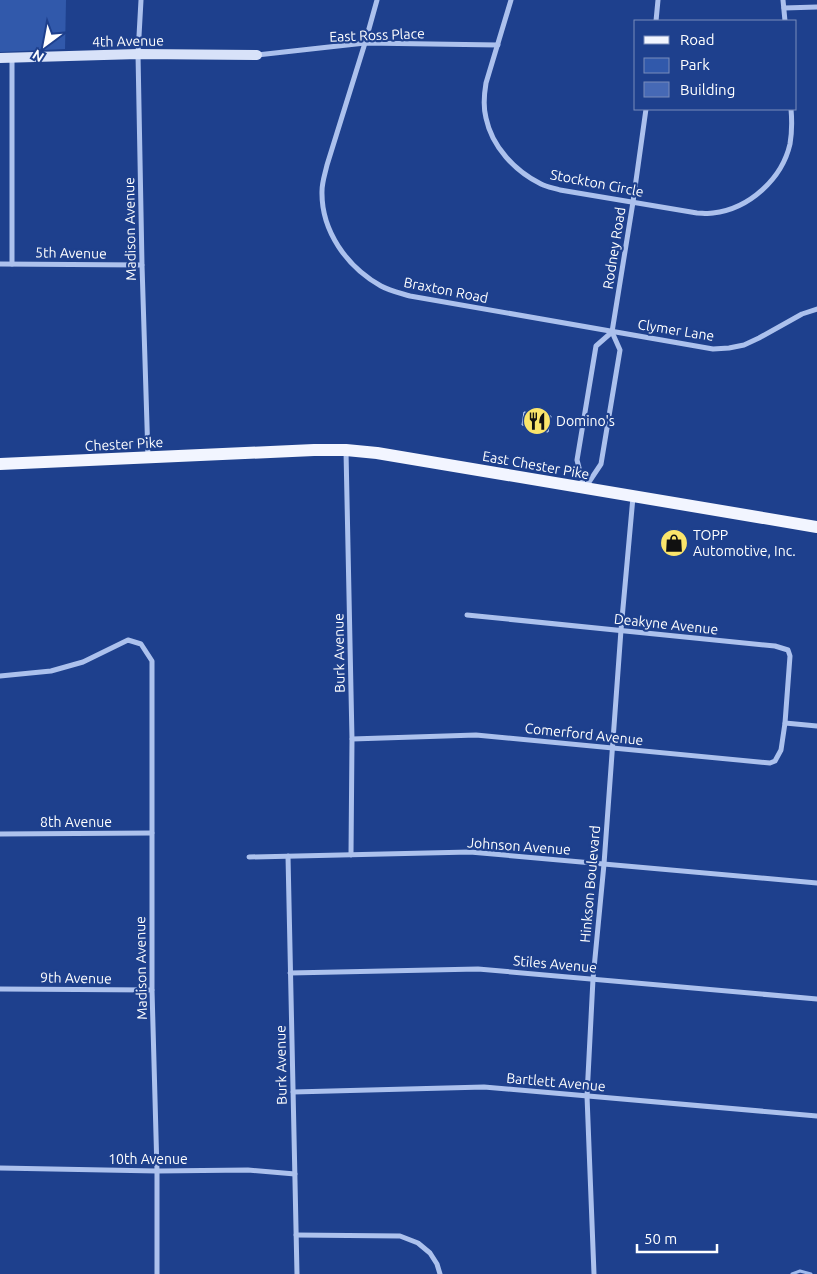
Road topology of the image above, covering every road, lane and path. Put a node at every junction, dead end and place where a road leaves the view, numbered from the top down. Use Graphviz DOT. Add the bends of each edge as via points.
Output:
graph roads {
  1 [pos="141,0"];
  2 [pos="377,0"];
  3 [pos="511,0"];
  4 [pos="658,0"];
  5 [pos="783,0"];
  6 [pos="817,6"];
  7 [pos="784,8"];
  8 [pos="656,20"];
  9 [pos="785,20"];
  10 [pos="365,43"];
  11 [pos="498,45"];
  12 [pos="138,54"];
  13 [pos="257,55"];
  14 [pos="12,57"];
  15 [pos="0,58"];
  16 [pos="646,110"];
  17 [pos="791,110"];
  18 [pos="633,202"];
  19 [pos="0,264"];
  20 [pos="12,264"];
  21 [pos="142,266"];
  22 [pos="817,309"];
  23 [pos="612,332"];
  24 [pos="346,450"];
  25 [pos="248,453"];
  26 [pos="148,458"];
  27 [pos="0,464"];
  28 [pos="584,488"];
  29 [pos="633,496"];
  30 [pos="817,527"];
  31 [pos="467,614"];
  32 [pos="622,630"];
  33 [pos="0,676"];
  34 [pos="785,724"];
  35 [pos="817,726"];
  36 [pos="352,739"];
  37 [pos="613,748"];
  38 [pos="152,833"];
  39 [pos="0,834"];
  40 [pos="351,855"];
  41 [pos="288,856"];
  42 [pos="249,857"];
  43 [pos="604,864"];
  44 [pos="817,882"];
  45 [pos="290,973"];
  46 [pos="593,979"];
  47 [pos="0,988"];
  48 [pos="152,990"];
  49 [pos="817,999"];
  50 [pos="293,1092"];
  51 [pos="587,1096"];
  52 [pos="817,1116"];
  53 [pos="0,1168"];
  54 [pos="157,1171"];
  55 [pos="295,1174"];
  56 [pos="296,1235"];
  57 [pos="157,1274"];
  58 [pos="297,1274"];
  59 [pos="440,1274"];
  60 [pos="594,1274"];
  1 -- 12 [label="street, Madison Avenue"];
  2 -- 10 [label="street, Braxton Road"];
  3 -- 11 [label="street, Stockton Circle"];
  4 -- 8 [label="street"];
  5 -- 7 [label="street"];
  6 -- 7 [label="street"];
  7 -- 9 [label="street"];
  10 -- 11 [label="street, East Ross Place"];
  10 -- 13 [label="street, East Ross Place"];
  10 -- 23 [label="street, Braxton Road" via="327,165 322,192 332,237 349,260 364,274 395,292"];
  11 -- 18 [label="street, Stockton Circle" via="486,83 484,105 489,128 501,151 525,175 543,185"];
  12 -- 13 [label="street, 4th Avenue"];
  12 -- 14 [label="street, 4th Avenue"];
  12 -- 21 [label="street, Madison Avenue"];
  14 -- 15 [label="street, 4th Avenue"];
  14 -- 20 [label="street"];
  16 -- 18 [label="street, Rodney Road"];
  17 -- 18 [label="street, Stockton Circle" via="792,130 785,160 766,186 741,204 728,210 697,213"];
  18 -- 23 [label="street, Rodney Road"];
  19 -- 20 [label="street, 5th Avenue"];
  20 -- 21 [label="street, 5th Avenue"];
  21 -- 26 [label="street, Madison Avenue"];
  22 -- 23 [label="street, Clymer Lane" via="744,345 729,348"];
  23 -- 28 [label="street, Rodney Road" via="620,350 600,464"];
  23 -- 28 [label="street" via="596,346 577,460"];
  24 -- 25 [label="main road, East Chester Pike"];
  24 -- 28 [label="main road, East Chester Pike"];
  24 -- 36 [label="street, Burk Avenue"];
  25 -- 26 [label="main road, Chester Pike"];
  26 -- 27 [label="main road, Chester Pike"];
  28 -- 29 [label="main road, East Chester Pike"];
  29 -- 30 [label="main road, East Chester Pike"];
  29 -- 32 [label="street, Hinkson Boulevard"];
  31 -- 32 [label="street, Deakyne Avenue"];
  32 -- 34 [label="street, Deakyne Avenue" via="788,650"];
  32 -- 37 [label="street, Hinkson Boulevard"];
  33 -- 38 [label="street, Madison Avenue" via="51,671 83,662 128,640 141,644 152,661"];
  34 -- 35 [label="street"];
  34 -- 37 [label="street, Comerford Avenue" via="781,750 770,763"];
  36 -- 37 [label="street, Comerford Avenue" via="476,735"];
  36 -- 40 [label="street, Burk Avenue"];
  37 -- 43 [label="street, Hinkson Boulevard"];
  38 -- 39 [label="street, 8th Avenue"];
  38 -- 48 [label="street, Madison Avenue"];
  40 -- 41 [label="street, Johnson Avenue"];
  40 -- 43 [label="street, Johnson Avenue" via="470,852"];
  41 -- 42 [label="street, Johnson Avenue"];
  41 -- 45 [label="street, Burk Avenue"];
  43 -- 44 [label="street, Johnson Avenue"];
  43 -- 46 [label="street, Hinkson Boulevard"];
  45 -- 46 [label="street, Stiles Avenue" via="478,969"];
  45 -- 50 [label="street, Burk Avenue"];
  46 -- 49 [label="street, Stiles Avenue"];
  46 -- 51 [label="street, Hinkson Boulevard"];
  47 -- 48 [label="street, 9th Avenue"];
  48 -- 54 [label="street, Madison Avenue"];
  50 -- 51 [label="street, Bartlett Avenue" via="484,1087"];
  50 -- 55 [label="street, Burk Avenue"];
  51 -- 52 [label="street, Bartlett Avenue"];
  51 -- 60 [label="street, Hinkson Boulevard"];
  53 -- 54 [label="street, 10th Avenue"];
  54 -- 55 [label="street, 10th Avenue" via="248,1170"];
  54 -- 57 [label="street, Madison Avenue"];
  55 -- 56 [label="street, Burk Avenue"];
  56 -- 58 [label="street, Burk Avenue"];
  56 -- 59 [label="street" via="400,1236 418,1243 430,1253"];
}
